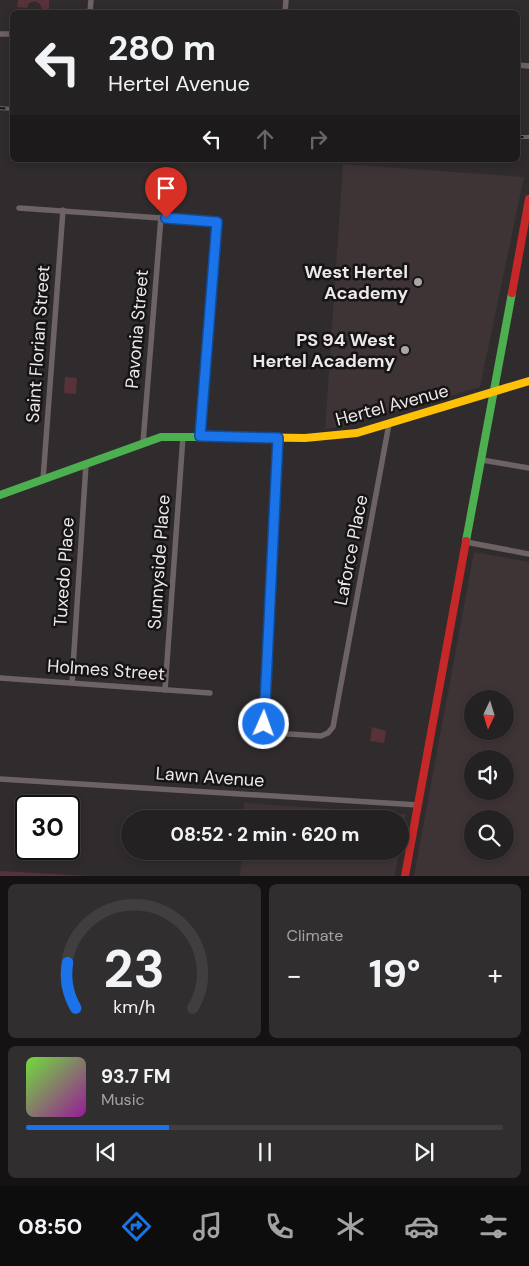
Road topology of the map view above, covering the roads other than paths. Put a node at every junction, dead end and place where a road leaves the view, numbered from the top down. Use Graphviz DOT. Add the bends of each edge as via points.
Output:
graph roads {
  1 [pos="529,199"];
  2 [pos="19,208"];
  3 [pos="63,210"];
  4 [pos="162,217"];
  5 [pos="529,381"];
  6 [pos="493,392"];
  7 [pos="389,424"];
  8 [pos="183,436"];
  9 [pos="200,436"];
  10 [pos="278,438"];
  11 [pos="143,443"];
  12 [pos="482,460"];
  13 [pos="86,464"];
  14 [pos="529,468"];
  15 [pos="43,480"];
  16 [pos="0,495"];
  17 [pos="466,542"];
  18 [pos="529,554"];
  19 [pos="0,678"];
  20 [pos="72,683"];
  21 [pos="165,690"];
  22 [pos="210,693"];
  23 [pos="0,779"];
  24 [pos="418,805"];
  25 [pos="405,876"];
  1 -- 6 [label="main road"];
  2 -- 3 [label="street"];
  3 -- 4 [label="street"];
  3 -- 15 [label="street, Saint Florian Street"];
  4 -- 9 [label="street" via="217,222"];
  4 -- 11 [label="street, Pavonia Street"];
  5 -- 6 [label="main road, Hertel Avenue"];
  6 -- 7 [label="main road, Hertel Avenue"];
  6 -- 12 [label="main road"];
  7 -- 10 [label="main road, Hertel Avenue" via="329,437"];
  7 -- 10 [label="street, Laforce Place" via="333,727 325,735 273,733 265,728 263,721"];
  8 -- 9 [label="main road, Hertel Avenue"];
  8 -- 11 [label="main road, Hertel Avenue" via="161,437"];
  8 -- 21 [label="street, Sunnyside Place"];
  9 -- 10 [label="main road, Hertel Avenue"];
  11 -- 13 [label="main road, Hertel Avenue"];
  12 -- 14 [label="street"];
  12 -- 17 [label="main road"];
  13 -- 15 [label="main road, Hertel Avenue"];
  13 -- 20 [label="street, Tuxedo Place"];
  15 -- 16 [label="main road, Hertel Avenue"];
  17 -- 18 [label="street"];
  17 -- 24 [label="main road"];
  19 -- 20 [label="street, Holmes Street"];
  20 -- 21 [label="street, Holmes Street"];
  21 -- 22 [label="street, Holmes Street"];
  23 -- 24 [label="street, Lawn Avenue"];
  24 -- 25 [label="main road"];
}
